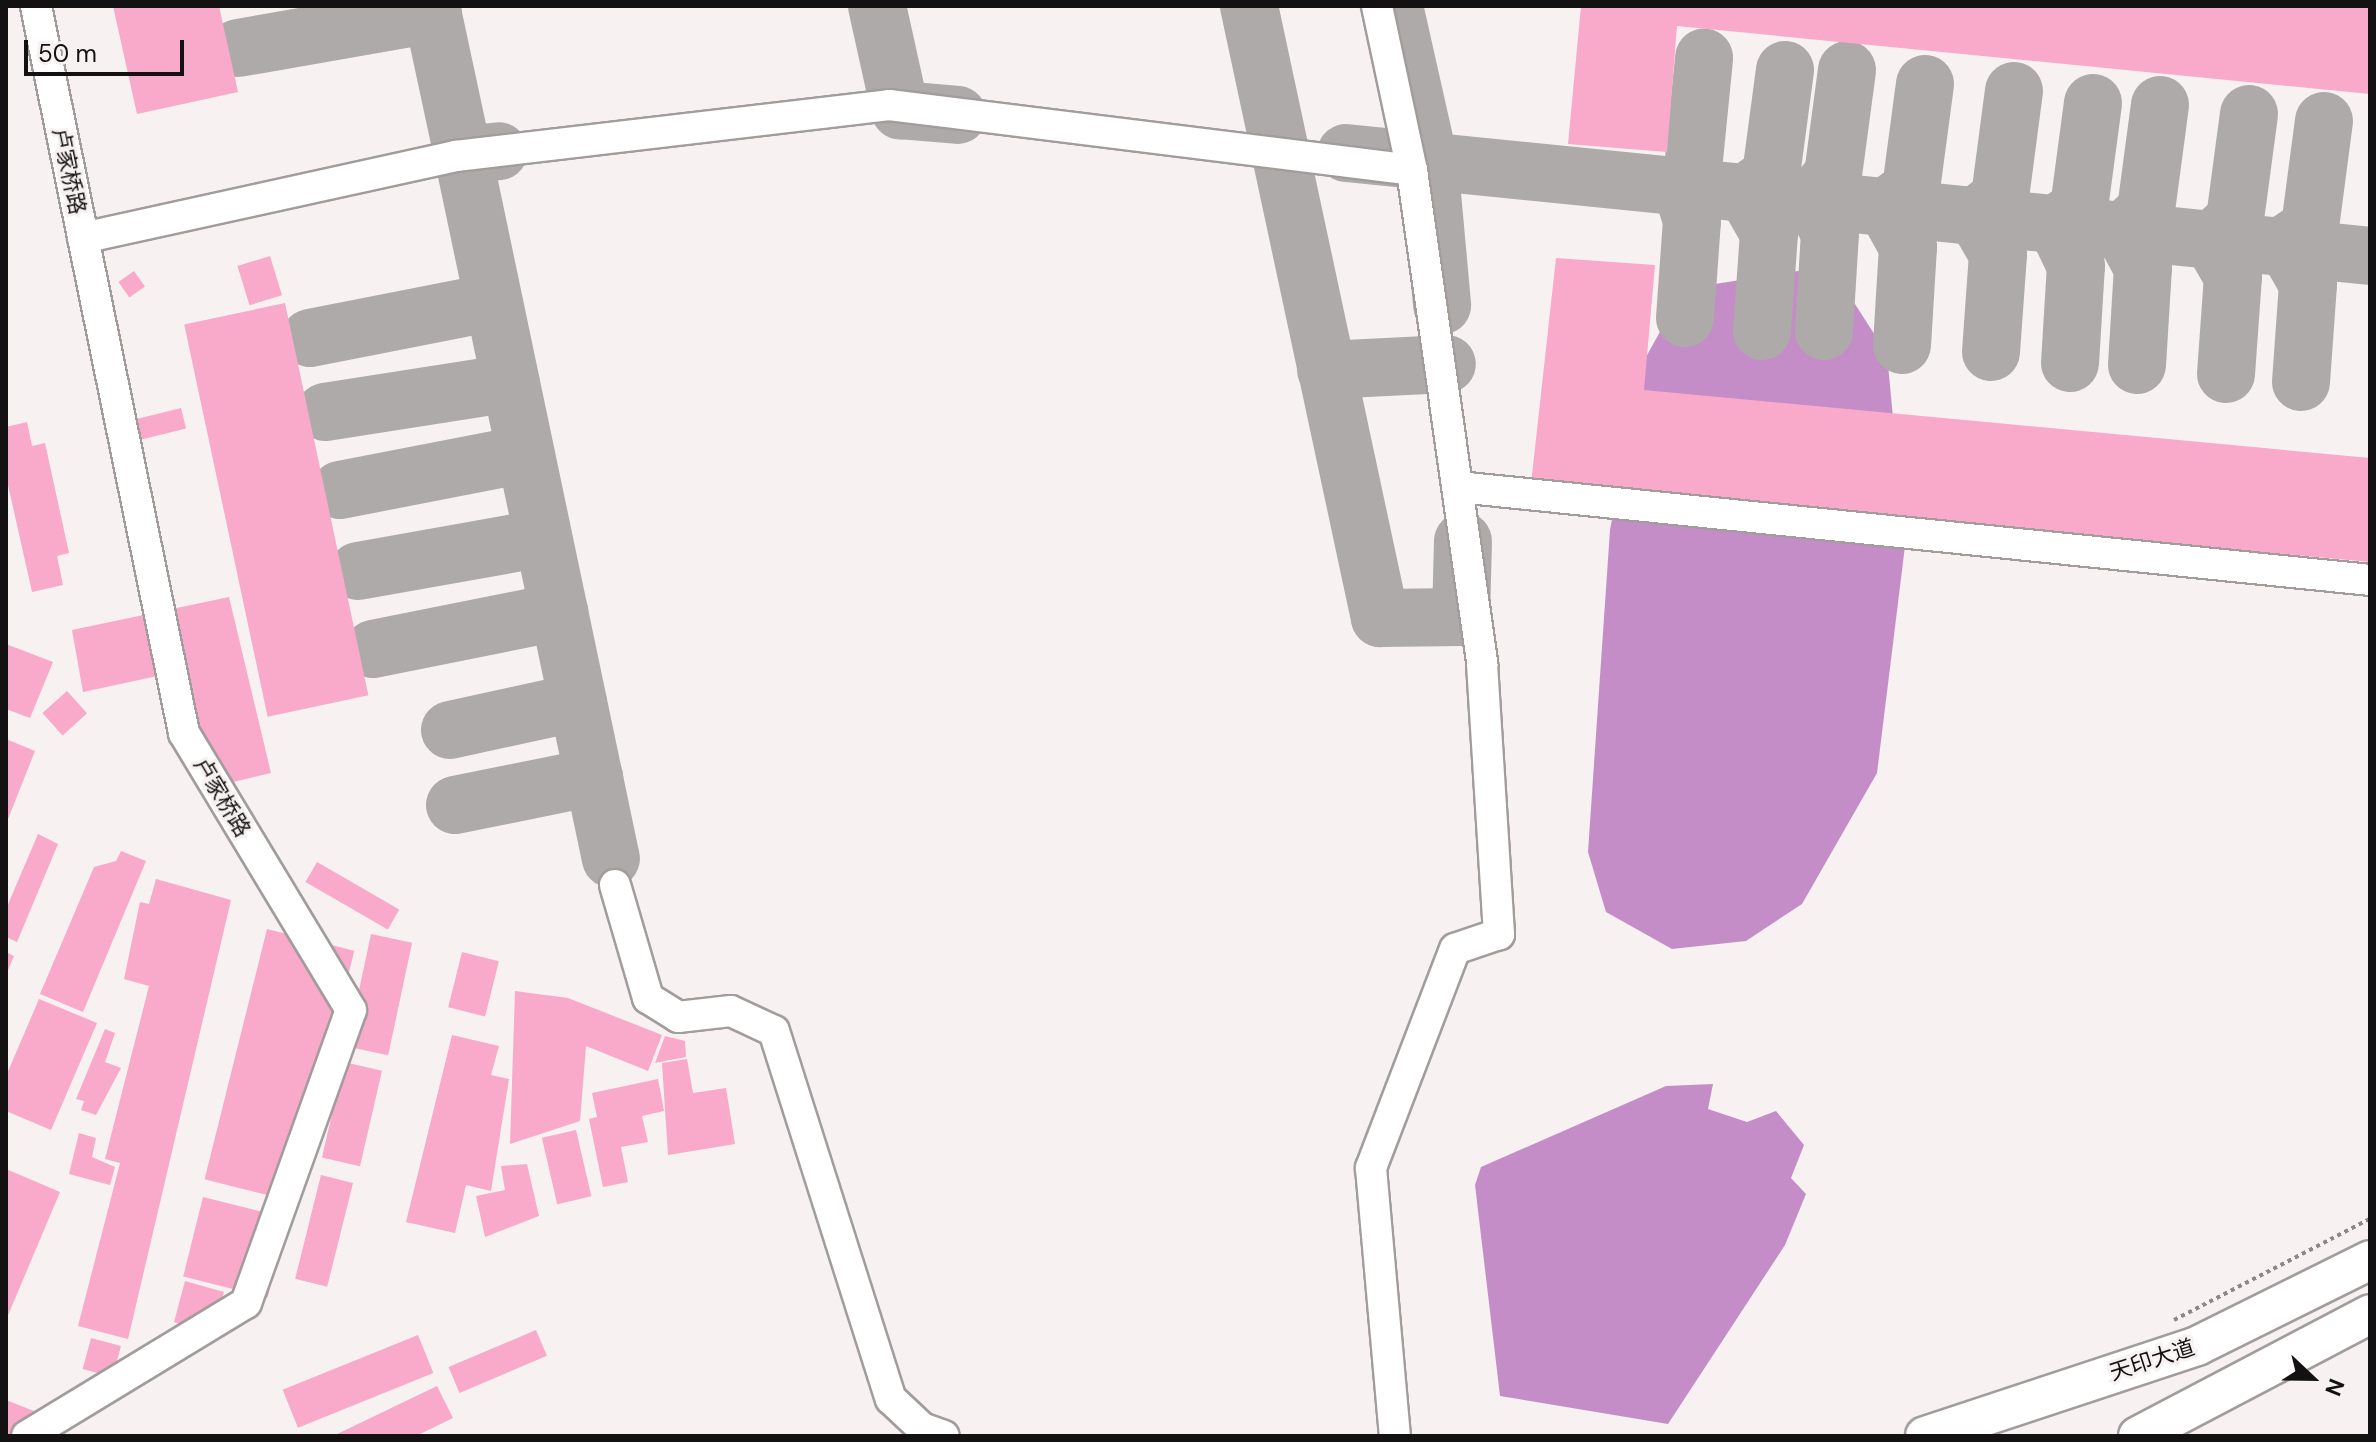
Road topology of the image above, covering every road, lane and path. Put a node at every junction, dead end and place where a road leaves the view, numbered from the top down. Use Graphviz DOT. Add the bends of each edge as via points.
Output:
graph roads {
  1 [pos="36,6"];
  2 [pos="1377,6"];
  3 [pos="1412,170"];
  4 [pos="83,238"];
  5 [pos="1458,487"];
  6 [pos="2370,580"];
  7 [pos="615,885"];
  8 [pos="2370,1219"];
  9 [pos="2370,1260"];
  10 [pos="2370,1314"];
  11 [pos="2174,1320"];
  12 [pos="27,1436"];
  13 [pos="944,1436"];
  14 [pos="1395,1436"];
  15 [pos="1925,1436"];
  16 [pos="2138,1436"];
  1 -- 4 [label="street, 卢家桥路"];
  2 -- 3 [label="street"];
  3 -- 4 [label="street" via="889,105 456,156"];
  3 -- 5 [label="street"];
  4 -- 12 [label="street, 卢家桥路" via="184,733 351,1010 246,1303"];
  5 -- 6 [label="street"];
  5 -- 14 [label="street" via="1482,664 1499,934 1455,949 1371,1168"];
  7 -- 13 [label="street" via="648,998 678,1017 731,1011 774,1031 891,1399 922,1428"];
  8 -- 11 [label="path"];
  9 -- 15 [label="main road, 天印大道" via="2197,1346"];
  10 -- 16 [label="main road"];
}
